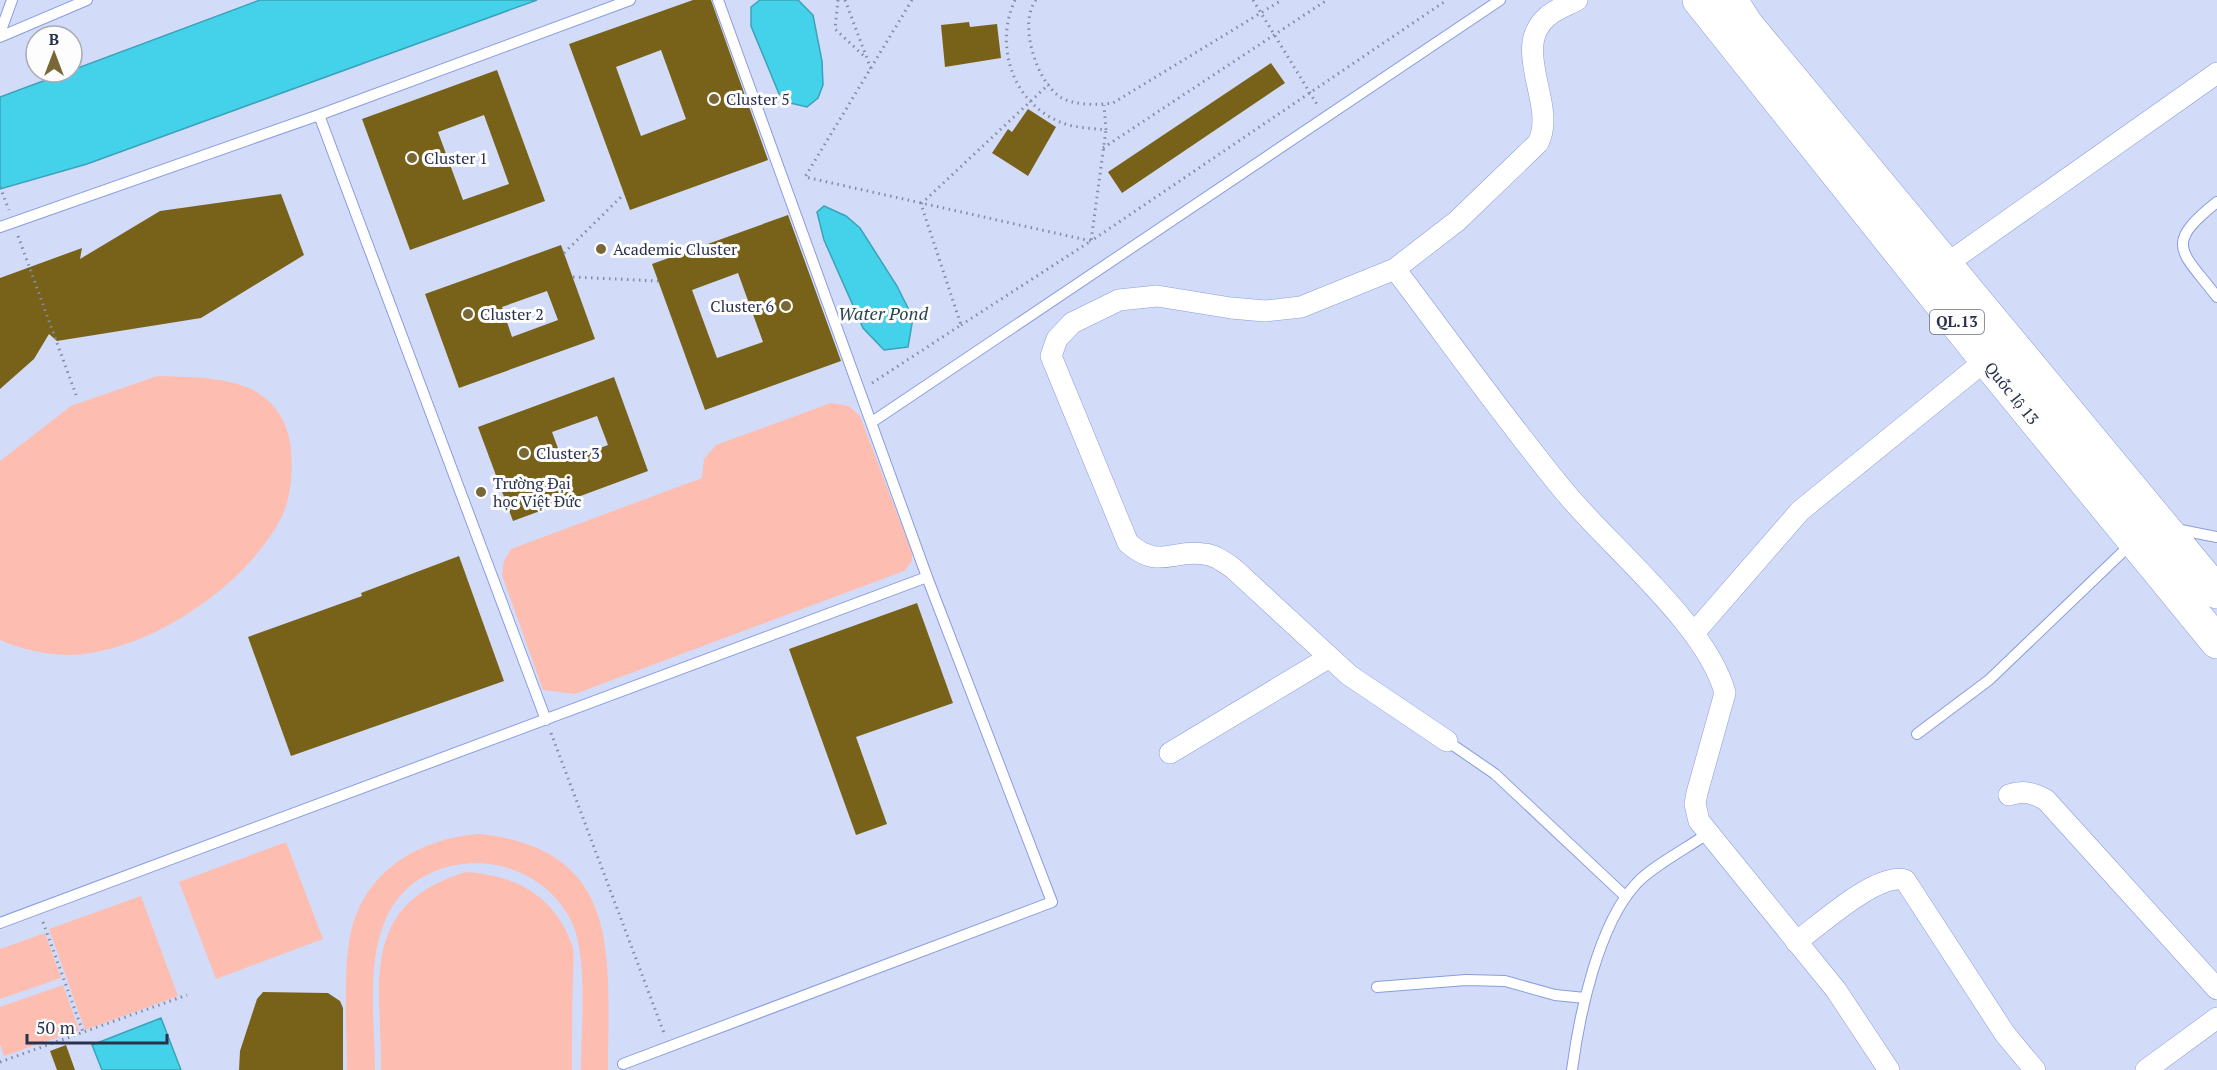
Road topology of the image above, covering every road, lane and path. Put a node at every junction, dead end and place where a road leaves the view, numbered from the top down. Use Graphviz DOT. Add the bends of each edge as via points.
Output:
graph roads {
  1 [pos="12,0"];
  2 [pos="87,0"];
  3 [pos="630,0"];
  4 [pos="718,0"];
  5 [pos="838,0"];
  6 [pos="845,0"];
  7 [pos="912,0"];
  8 [pos="1015,0"];
  9 [pos="1036,0"];
  10 [pos="1253,0"];
  11 [pos="1282,0"];
  12 [pos="1327,0"];
  13 [pos="1447,0"];
  14 [pos="1489,0"];
  15 [pos="1500,0"];
  16 [pos="1577,0"];
  17 [pos="1699,0"];
  18 [pos="1731,0"];
  19 [pos="1261,14"];
  20 [pos="1478,15"];
  21 [pos="0,35"];
  22 [pos="1275,36"];
  23 [pos="867,58"];
  24 [pos="871,69"];
  25 [pos="2217,73"];
  26 [pos="1049,84"];
  27 [pos="1309,92"];
  28 [pos="1031,101"];
  29 [pos="1104,105"];
  30 [pos="319,115"];
  31 [pos="1325,118"];
  32 [pos="1106,130"];
  33 [pos="1102,148"];
  34 [pos="1,189"];
  35 [pos="624,194"];
  36 [pos="2217,202"];
  37 [pos="921,204"];
  38 [pos="13,222"];
  39 [pos="0,227"];
  40 [pos="1092,241"];
  41 [pos="564,253"];
  42 [pos="1945,265"];
  43 [pos="1395,269"];
  44 [pos="573,277"];
  45 [pos="658,281"];
  46 [pos="2217,297"];
  47 [pos="961,325"];
  48 [pos="1986,360"];
  49 [pos="860,391"];
  50 [pos="76,395"];
  51 [pos="872,423"];
  52 [pos="2163,527"];
  53 [pos="2217,537"];
  54 [pos="2134,542"];
  55 [pos="927,577"];
  56 [pos="2217,592"];
  57 [pos="1694,633"];
  58 [pos="2217,642"];
  59 [pos="1328,658"];
  60 [pos="546,720"];
  61 [pos="1917,734"];
  62 [pos="1447,741"];
  63 [pos="1170,753"];
  64 [pos="2009,795"];
  65 [pos="1707,834"];
  66 [pos="1626,897"];
  67 [pos="38,909"];
  68 [pos="0,923"];
  69 [pos="1796,942"];
  70 [pos="1377,987"];
  71 [pos="2217,989"];
  72 [pos="188,995"];
  73 [pos="1585,998"];
  74 [pos="2217,1018"];
  75 [pos="83,1032"];
  76 [pos="669,1045"];
  77 [pos="0,1062"];
  78 [pos="623,1064"];
  79 [pos="1572,1070"];
  80 [pos="1889,1070"];
  81 [pos="2035,1070"];
  82 [pos="2146,1070"];
  1 -- 21 [label="lane"];
  2 -- 21 [label="lane"];
  3 -- 30 [label="lane"];
  4 -- 49 [label="lane"];
  5 -- 23 [label="path" via="835,29"];
  6 -- 23 [label="path"];
  7 -- 24 [label="path"];
  8 -- 28 [label="path" via="1007,16 1008,65"];
  9 -- 26 [label="path" via="1029,8 1029,43"];
  10 -- 19 [label="path"];
  11 -- 19 [label="path"];
  12 -- 22 [label="path"];
  13 -- 27 [label="path"];
  14 -- 20 [label="lane"];
  15 -- 20 [label="lane"];
  16 -- 43 [label="street" via="1548,16 1532,47 1544,120 1544,132 1538,143 1457,220"];
  17 -- 48 [label="highway, Quốc lộ 13 / QL.13"];
  18 -- 42 [label="highway, Quốc lộ 13 / QL.13" via="1746,24"];
  19 -- 22 [label="path"];
  19 -- 29 [label="path"];
  20 -- 31 [label="lane"];
  22 -- 27 [label="path"];
  22 -- 33 [label="path"];
  23 -- 24 [label="path"];
  24 -- 37 [label="path" via="805,177"];
  25 -- 42 [label="street"];
  26 -- 28 [label="path"];
  26 -- 29 [label="path" via="1059,97"];
  27 -- 31 [label="path"];
  27 -- 40 [label="path"];
  28 -- 32 [label="path" via="1062,123"];
  28 -- 37 [label="path"];
  29 -- 32 [label="path"];
  30 -- 38 [label="lane"];
  30 -- 60 [label="lane"];
  31 -- 51 [label="lane"];
  32 -- 33 [label="path"];
  33 -- 40 [label="path"];
  34 -- 38 [label="path"];
  35 -- 41 [label="path"];
  36 -- 46 [label="lane" via="2188,227 2182,243 2186,259"];
  37 -- 40 [label="path"];
  37 -- 47 [label="path"];
  38 -- 39 [label="lane"];
  38 -- 50 [label="path"];
  40 -- 47 [label="path"];
  42 -- 52 [label="highway, Quốc lộ 13 / QL.13"];
  43 -- 57 [label="street" via="1565,492"];
  43 -- 59 [label="street" via="1301,307 1265,311 1157,296 1119,300 1072,323 1057,339 1051,356 1128,543 1142,555 1160,559 1203,553 1219,558"];
  44 -- 45 [label="path"];
  47 -- 49 [label="path"];
  48 -- 54 [label="highway, Quốc lộ 13 / QL.13"];
  48 -- 57 [label="street" via="1808,504"];
  49 -- 51 [label="lane"];
  51 -- 55 [label="lane"];
  52 -- 53 [label="lane"];
  52 -- 56 [label="highway, Quốc lộ 13 / QL.13"];
  54 -- 58 [label="highway, Quốc lộ 13 / QL.13"];
  54 -- 61 [label="lane" via="1989,680"];
  55 -- 60 [label="lane"];
  55 -- 76 [label="lane" via="1052,902"];
  57 -- 65 [label="street" via="1721,677 1725,693 1695,804"];
  59 -- 62 [label="street"];
  59 -- 63 [label="street"];
  60 -- 67 [label="lane"];
  60 -- 76 [label="path"];
  62 -- 66 [label="lane" via="1495,774"];
  64 -- 71 [label="street" via="2020,791 2046,800"];
  65 -- 66 [label="lane" via="1636,883"];
  65 -- 69 [label="street"];
  66 -- 73 [label="lane" via="1607,934"];
  67 -- 68 [label="lane"];
  67 -- 75 [label="path"];
  69 -- 80 [label="street" via="1836,990"];
  69 -- 81 [label="street" via="1870,888 1890,879 1905,880 2005,1034"];
  70 -- 73 [label="lane" via="1505,981 1555,995"];
  72 -- 75 [label="path"];
  73 -- 79 [label="lane"];
  74 -- 82 [label="street"];
  75 -- 77 [label="path"];
  76 -- 78 [label="lane"];
}
